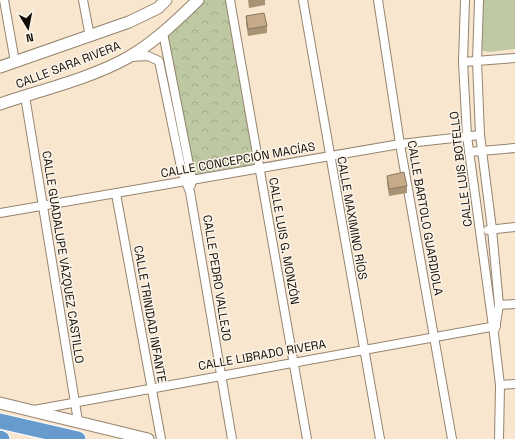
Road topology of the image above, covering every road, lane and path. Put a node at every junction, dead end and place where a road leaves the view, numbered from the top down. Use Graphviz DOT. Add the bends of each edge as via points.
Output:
graph roads {
  1 [pos="4,0"];
  2 [pos="83,0"];
  3 [pos="166,0"];
  4 [pos="198,0"];
  5 [pos="230,0"];
  6 [pos="303,0"];
  7 [pos="378,0"];
  8 [pos="465,0"];
  9 [pos="479,0"];
  10 [pos="157,4"];
  11 [pos="163,33"];
  12 [pos="90,37"];
  13 [pos="128,58"];
  14 [pos="515,58"];
  15 [pos="477,61"];
  16 [pos="15,62"];
  17 [pos="462,62"];
  18 [pos="0,67"];
  19 [pos="24,96"];
  20 [pos="0,104"];
  21 [pos="480,135"];
  22 [pos="467,136"];
  23 [pos="400,144"];
  24 [pos="515,148"];
  25 [pos="483,150"];
  26 [pos="469,152"];
  27 [pos="329,156"];
  28 [pos="258,168"];
  29 [pos="189,180"];
  30 [pos="116,194"];
  31 [pos="44,205"];
  32 [pos="0,213"];
  33 [pos="515,227"];
  34 [pos="492,229"];
  35 [pos="480,231"];
  36 [pos="515,304"];
  37 [pos="499,305"];
  38 [pos="494,329"];
  39 [pos="434,336"];
  40 [pos="364,349"];
  41 [pos="293,362"];
  42 [pos="221,375"];
  43 [pos="515,384"];
  44 [pos="500,385"];
  45 [pos="151,388"];
  46 [pos="0,401"];
  47 [pos="74,402"];
  48 [pos="33,410"];
  49 [pos="0,421"];
  50 [pos="78,421"];
  51 [pos="77,439"];
  52 [pos="148,439"];
  53 [pos="161,439"];
  54 [pos="232,439"];
  55 [pos="307,439"];
  56 [pos="380,439"];
  57 [pos="452,439"];
  58 [pos="499,439"];
  1 -- 16 [label="street"];
  2 -- 12 [label="street"];
  3 -- 10 [label="street, CALLE SARA RIVERA"];
  4 -- 11 [label="street, CALLE SARA RIVERA"];
  5 -- 28 [label="street, CALLE LUIS G. MONZÓN"];
  6 -- 27 [label="street, CALLE MAXIMINO RÍOS"];
  7 -- 23 [label="street, CALLE BARTOLO GUARDIOLA"];
  8 -- 17 [label="street, CALLE LUIS BOTELLO"];
  9 -- 15 [label="street, CALLE LUIS BOTELLO"];
  10 -- 12 [label="street, CALLE SARA RIVERA" via="129,22"];
  11 -- 13 [label="street, CALLE SARA RIVERA"];
  11 -- 29 [label="street, CALLE PEDRO VALLEJO"];
  12 -- 16 [label="street, CALLE SARA RIVERA"];
  13 -- 19 [label="street, CALLE SARA RIVERA"];
  13 -- 29 [label="street, CALLE PEDRO VALLEJO" via="148,56 159,61 182,172"];
  14 -- 15 [label="street"];
  15 -- 17 [label="street"];
  15 -- 21 [label="street, CALLE LUIS BOTELLO"];
  16 -- 18 [label="street, CALLE SARA RIVERA"];
  17 -- 22 [label="street, CALLE LUIS BOTELLO"];
  19 -- 20 [label="street, CALLE SARA RIVERA"];
  19 -- 31 [label="street, CALLE GUADALUPE VÁZQUEZ CASTILLO"];
  21 -- 22 [label="street, CALLE CONCEPCIÓN MACÍAS"];
  21 -- 25 [label="street, CALLE LUIS BOTELLO"];
  22 -- 23 [label="street, CALLE CONCEPCIÓN MACÍAS"];
  22 -- 26 [label="street, CALLE LUIS BOTELLO"];
  23 -- 27 [label="street, CALLE CONCEPCIÓN MACÍAS"];
  23 -- 39 [label="street, CALLE BARTOLO GUARDIOLA"];
  24 -- 25 [label="street"];
  25 -- 26 [label="street"];
  25 -- 34 [label="street, CALLE LUIS BOTELLO"];
  26 -- 35 [label="street, CALLE LUIS BOTELLO"];
  27 -- 28 [label="street, CALLE CONCEPCIÓN MACÍAS"];
  27 -- 40 [label="street, CALLE MAXIMINO RÍOS"];
  28 -- 29 [label="street, CALLE CONCEPCIÓN MACÍAS"];
  28 -- 41 [label="street, CALLE LUIS G. MONZÓN"];
  29 -- 30 [label="street, CALLE CONCEPCIÓN MACÍAS"];
  29 -- 42 [label="street, CALLE PEDRO VALLEJO"];
  30 -- 31 [label="street, CALLE CONCEPCIÓN MACÍAS"];
  30 -- 45 [label="street, CALLE TRINIDAD INFANTE"];
  31 -- 32 [label="street, CALLE CONCEPCIÓN MACÍAS"];
  31 -- 47 [label="street, CALLE GUADALUPE VÁZQUEZ CASTILLO"];
  33 -- 34 [label="street"];
  34 -- 35 [label="street"];
  34 -- 37 [label="street, CALLE LUIS BOTELLO"];
  35 -- 38 [label="street, CALLE LUIS BOTELLO"];
  36 -- 37 [label="street"];
  37 -- 38 [label="street, CALLE LUIS BOTELLO"];
  38 -- 39 [label="street, CALLE LIBRADO RIVERA"];
  38 -- 44 [label="street, CALLE LUIS BOTELLO"];
  39 -- 40 [label="street, CALLE LIBRADO RIVERA"];
  39 -- 57 [label="street, CALLE BARTOLO GUARDIOLA"];
  40 -- 41 [label="street, CALLE LIBRADO RIVERA"];
  40 -- 56 [label="street, CALLE MAXIMINO RÍOS"];
  41 -- 42 [label="street, CALLE LIBRADO RIVERA"];
  41 -- 55 [label="street, CALLE LUIS G. MONZÓN"];
  42 -- 45 [label="street, CALLE LIBRADO RIVERA"];
  42 -- 54 [label="street, CALLE PEDRO VALLEJO"];
  43 -- 44 [label="street"];
  44 -- 58 [label="street, CALLE LUIS BOTELLO"];
  45 -- 47 [label="street, CALLE LIBRADO RIVERA"];
  45 -- 53 [label="street, CALLE TRINIDAD INFANTE"];
  46 -- 48 [label="street"];
  47 -- 48 [label="street, CALLE LIBRADO RIVERA"];
  47 -- 50 [label="street, CALLE GUADALUPE VÁZQUEZ CASTILLO"];
  48 -- 50 [label="street"];
  49 -- 51 [label="highway"];
  50 -- 52 [label="street"];
}
